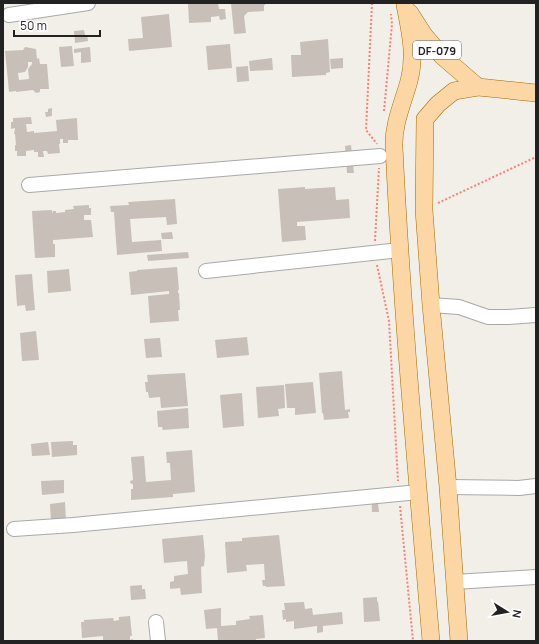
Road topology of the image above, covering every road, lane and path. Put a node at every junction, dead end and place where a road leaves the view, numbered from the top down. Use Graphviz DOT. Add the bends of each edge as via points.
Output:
graph roads {
  1 [pos="88,3"];
  2 [pos="372,3"];
  3 [pos="404,4"];
  4 [pos="9,15"];
  5 [pos="478,87"];
  6 [pos="536,93"];
  7 [pos="386,152"];
  8 [pos="536,157"];
  9 [pos="29,185"];
  10 [pos="424,210"];
  11 [pos="400,250"];
  12 [pos="206,271"];
  13 [pos="431,305"];
  14 [pos="536,315"];
  15 [pos="448,486"];
  16 [pos="536,486"];
  17 [pos="419,492"];
  18 [pos="14,529"];
  19 [pos="536,577"];
  20 [pos="455,582"];
  21 [pos="156,622"];
  22 [pos="158,641"];
  23 [pos="431,641"];
  24 [pos="459,641"];
  1 -- 4 [label="street"];
  2 -- 7 [label="path" via="366,130"];
  3 -- 5 [label="main road, DF-079" via="424,35 442,56"];
  3 -- 7 [label="main road" via="413,54 409,80"];
  5 -- 6 [label="main road"];
  5 -- 10 [label="main road" via="454,91 425,119"];
  7 -- 9 [label="street"];
  7 -- 11 [label="main road" via="395,166"];
  8 -- 10 [label="path"];
  10 -- 13 [label="main road"];
  11 -- 12 [label="street"];
  11 -- 17 [label="main road"];
  13 -- 14 [label="street" via="459,307 488,317"];
  13 -- 15 [label="main road"];
  15 -- 16 [label="street"];
  15 -- 20 [label="main road"];
  17 -- 18 [label="street" via="81,525"];
  17 -- 23 [label="main road"];
  19 -- 20 [label="street"];
  20 -- 24 [label="main road"];
  21 -- 22 [label="street"];
}
